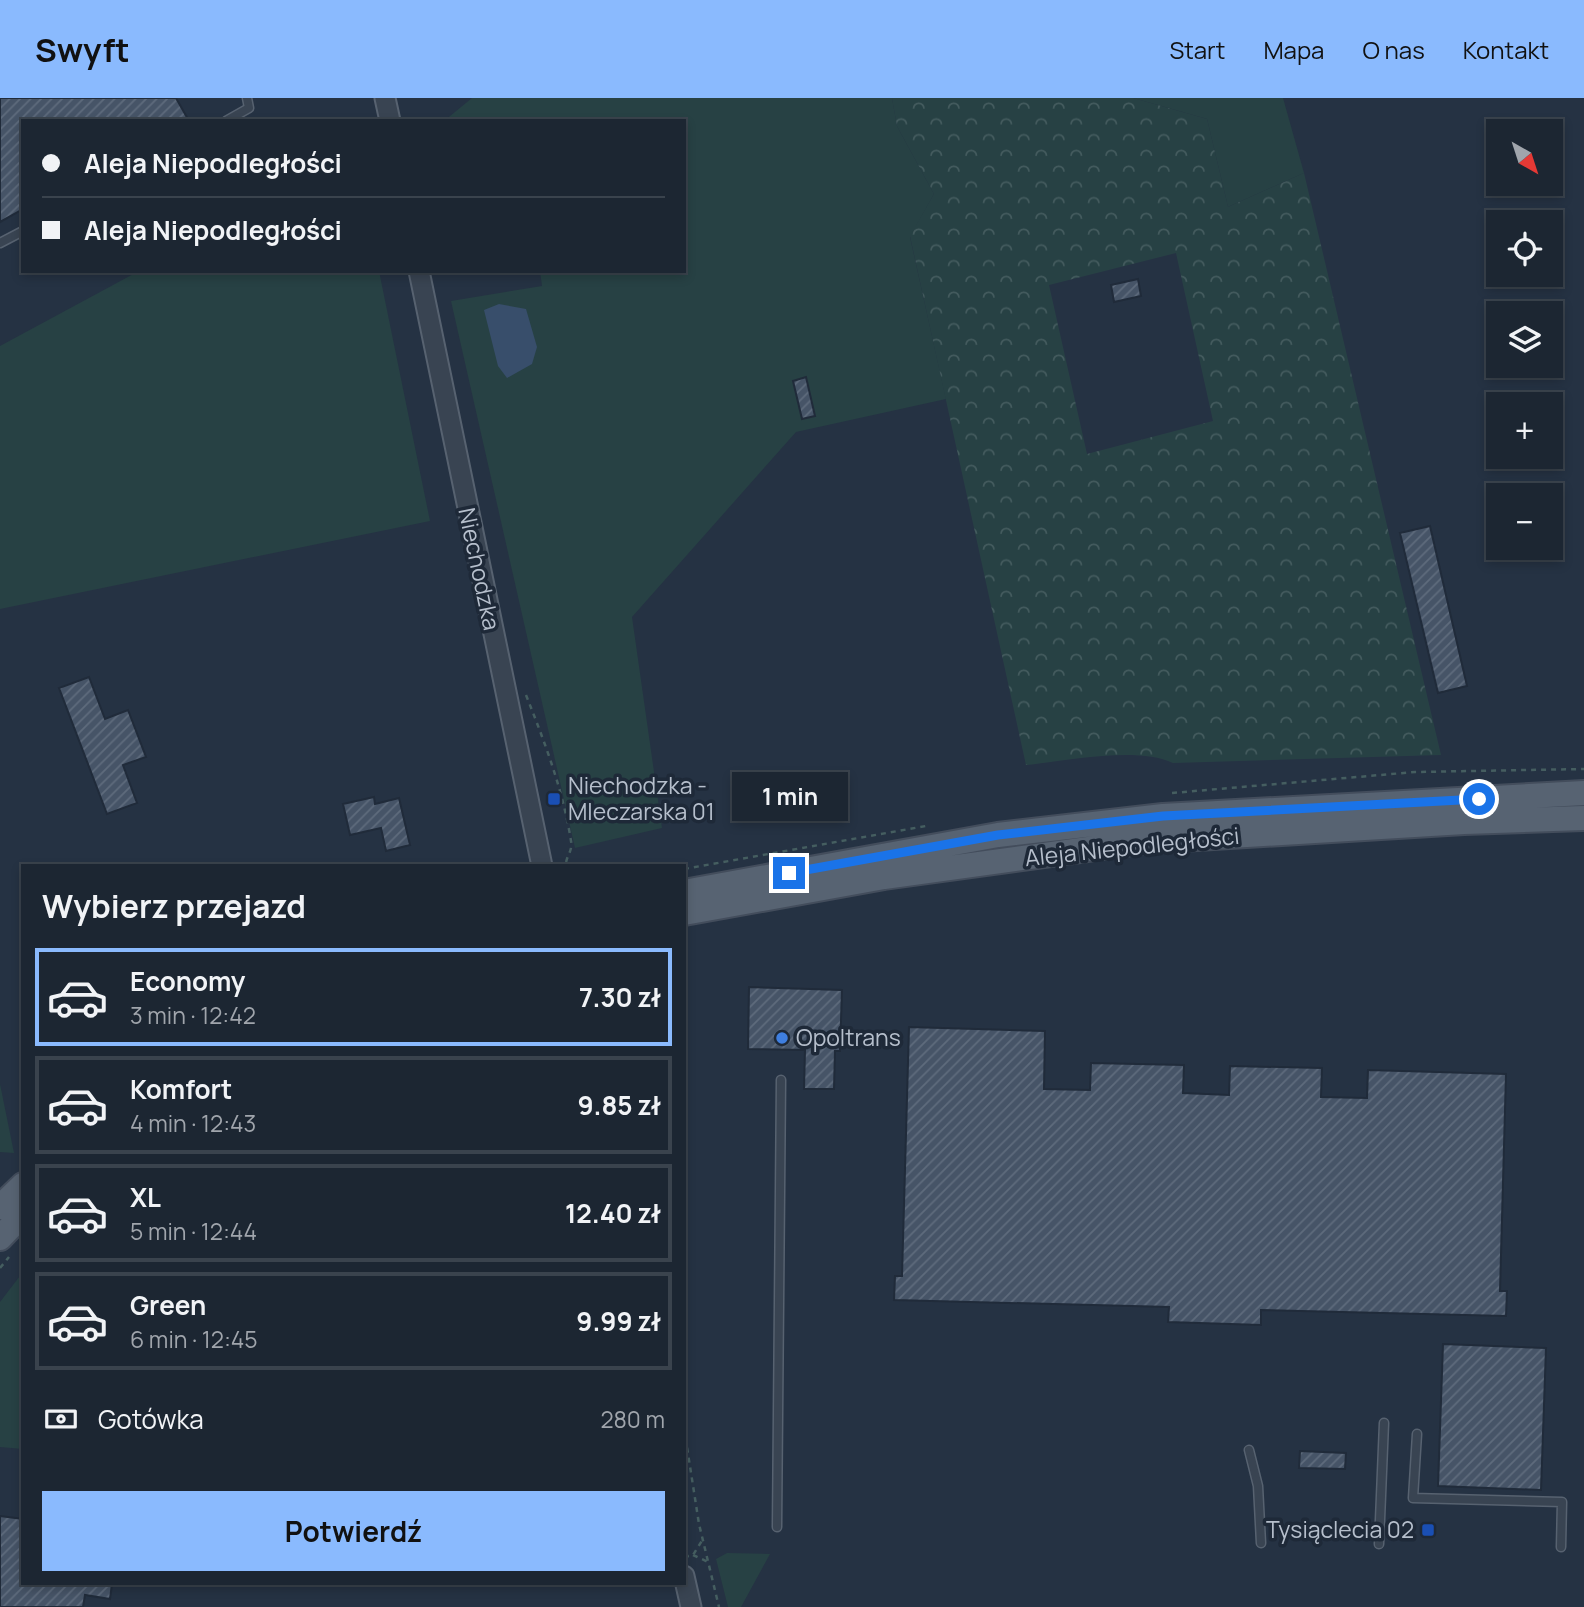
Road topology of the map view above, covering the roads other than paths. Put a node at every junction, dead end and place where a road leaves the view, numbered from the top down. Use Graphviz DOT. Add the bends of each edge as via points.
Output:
graph roads {
  1 [pos="247,98"];
  2 [pos="385,98"];
  3 [pos="230,119"];
  4 [pos="390,119"];
  5 [pos="21,232"];
  6 [pos="0,243"];
  7 [pos="419,273"];
  8 [pos="1584,793"];
  9 [pos="1584,818"];
  10 [pos="542,864"];
  11 [pos="686,892"];
  12 [pos="686,913"];
  13 [pos="781,1080"];
  14 [pos="21,1187"];
  15 [pos="0,1207"];
  16 [pos="21,1215"];
  17 [pos="0,1238"];
  18 [pos="1384,1423"];
  19 [pos="1417,1434"];
  20 [pos="1249,1450"];
  21 [pos="777,1527"];
  22 [pos="1261,1543"];
  23 [pos="1379,1544"];
  24 [pos="1561,1547"];
  25 [pos="686,1585"];
  26 [pos="691,1607"];
  1 -- 3 [label="lane" via="249,108"];
  2 -- 4 [label="street"];
  5 -- 6 [label="lane"];
  7 -- 10 [label="street, Niechodzka"];
  8 -- 11 [label="main road, Aleja Niepodległości" via="1163,816 998,835"];
  9 -- 12 [label="main road, Aleja Niepodległości" via="1147,841 884,877"];
  13 -- 21 [label="lane"];
  14 -- 15 [label="main road"];
  16 -- 17 [label="main road"];
  18 -- 23 [label="lane"];
  19 -- 24 [label="lane" via="1413,1498 1562,1502"];
  20 -- 22 [label="lane" via="1258,1486"];
  25 -- 26 [label="street"];
}
